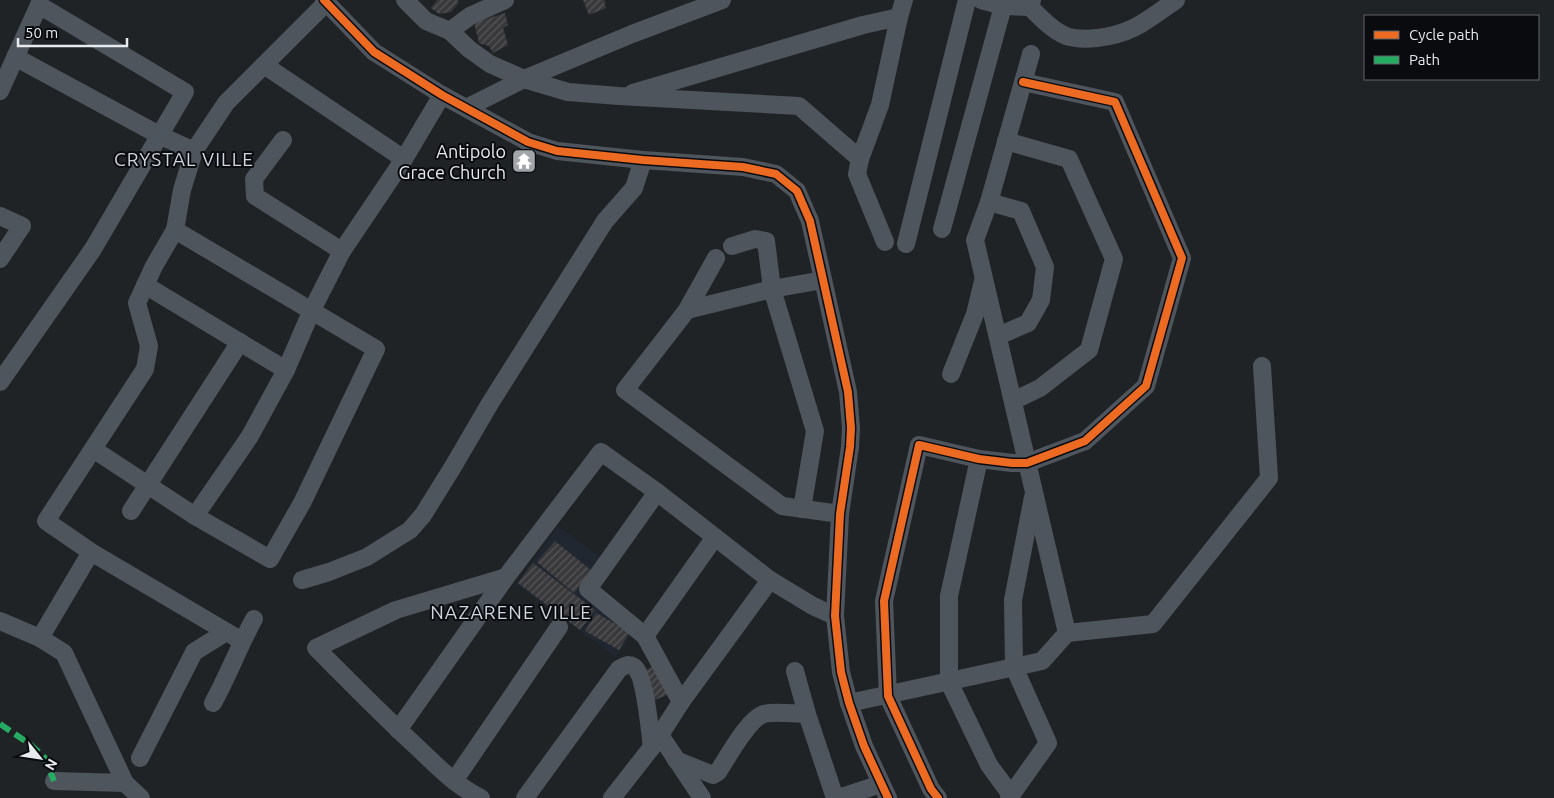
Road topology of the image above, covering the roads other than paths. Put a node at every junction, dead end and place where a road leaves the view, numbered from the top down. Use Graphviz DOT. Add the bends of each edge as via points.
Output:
graph roads {
  1 [pos="405,0"];
  2 [pos="722,0"];
  3 [pos="904,0"];
  4 [pos="967,0"];
  5 [pos="981,0"];
  6 [pos="1176,0"];
  7 [pos="502,1"];
  8 [pos="325,2"];
  9 [pos="1031,3"];
  10 [pos="1003,6"];
  11 [pos="899,17"];
  12 [pos="450,31"];
  13 [pos="1030,54"];
  14 [pos="14,57"];
  15 [pos="264,65"];
  16 [pos="524,79"];
  17 [pos="1023,82"];
  18 [pos="0,91"];
  19 [pos="442,94"];
  20 [pos="620,96"];
  21 [pos="466,108"];
  22 [pos="159,135"];
  23 [pos="282,140"];
  24 [pos="1006,142"];
  25 [pos="194,151"];
  26 [pos="404,158"];
  27 [pos="860,159"];
  28 [pos="643,160"];
  29 [pos="989,202"];
  30 [pos="0,216"];
  31 [pos="175,230"];
  32 [pos="942,230"];
  33 [pos="885,242"];
  34 [pos="906,244"];
  35 [pos="732,246"];
  36 [pos="342,251"];
  37 [pos="716,258"];
  38 [pos="0,259"];
  39 [pos="984,278"];
  40 [pos="823,280"];
  41 [pos="145,285"];
  42 [pos="772,289"];
  43 [pos="688,310"];
  44 [pos="311,312"];
  45 [pos="998,336"];
  46 [pos="240,342"];
  47 [pos="1262,366"];
  48 [pos="286,370"];
  49 [pos="951,374"];
  50 [pos="0,382"];
  51 [pos="1013,401"];
  52 [pos="93,449"];
  53 [pos="979,459"];
  54 [pos="1027,463"];
  55 [pos="148,485"];
  56 [pos="1034,491"];
  57 [pos="657,492"];
  58 [pos="802,509"];
  59 [pos="131,511"];
  60 [pos="840,514"];
  61 [pos="195,516"];
  62 [pos="715,536"];
  63 [pos="91,552"];
  64 [pos="506,577"];
  65 [pos="302,580"];
  66 [pos="770,580"];
  67 [pos="835,616"];
  68 [pos="254,619"];
  69 [pos="0,621"];
  70 [pos="559,627"];
  71 [pos="226,632"];
  72 [pos="1067,633"];
  73 [pos="645,636"];
  74 [pos="40,638"];
  75 [pos="242,641"];
  76 [pos="1014,667"];
  77 [pos="795,671"];
  78 [pos="949,682"];
  79 [pos="888,696"];
  80 [pos="681,702"];
  81 [pos="849,703"];
  82 [pos="213,704"];
  83 [pos="807,714"];
  84 [pos="398,730"];
  85 [pos="656,741"];
  86 [pos="140,758"];
  87 [pos="676,760"];
  88 [pos="54,781"];
  89 [pos="454,781"];
  90 [pos="125,782"];
  91 [pos="885,791"];
  92 [pos="1010,797"];
  93 [pos="140,798"];
  94 [pos="481,798"];
  95 [pos="525,798"];
  96 [pos="612,798"];
  97 [pos="702,798"];
  98 [pos="837,798"];
  99 [pos="938,798"];
  1 -- 12 [label="street" via="426,21"];
  2 -- 16 [label="street"];
  3 -- 11 [label="street"];
  4 -- 34 [label="street"];
  5 -- 10 [label="street"];
  6 -- 9 [label="street" via="1136,28 1114,36 1087,39 1067,36 1045,23"];
  7 -- 12 [label="street" via="470,16"];
  8 -- 15 [label="street"];
  8 -- 19 [label="street" via="374,52"];
  9 -- 10 [label="street"];
  10 -- 32 [label="street"];
  11 -- 20 [label="street"];
  11 -- 27 [label="street" via="880,105"];
  12 -- 16 [label="street" via="490,64"];
  13 -- 17 [label="street"];
  14 -- 18 [label="street"];
  14 -- 22 [label="street"];
  14 -- 22 [label="street" via="38,5 184,92"];
  15 -- 25 [label="street" via="226,103"];
  15 -- 26 [label="street"];
  16 -- 20 [label="street" via="568,92"];
  16 -- 21 [label="street"];
  17 -- 24 [label="street"];
  17 -- 54 [label="street" via="1116,102 1182,258 1146,386 1085,441"];
  19 -- 21 [label="street"];
  19 -- 26 [label="street"];
  20 -- 27 [label="street" via="799,106"];
  21 -- 28 [label="street" via="528,142 557,151"];
  22 -- 25 [label="street"];
  22 -- 50 [label="street" via="93,249"];
  23 -- 36 [label="street" via="254,179 255,196"];
  24 -- 29 [label="street"];
  24 -- 51 [label="street" via="1069,159 1114,259 1089,350 1040,388"];
  25 -- 31 [label="street" via="182,190"];
  26 -- 36 [label="street"];
  27 -- 33 [label="street" via="857,174"];
  28 -- 40 [label="street" via="743,167 776,174 797,191 810,221"];
  28 -- 65 [label="street" via="634,188 605,222 410,530 367,557"];
  29 -- 39 [label="street" via="975,240"];
  29 -- 45 [label="street" via="1021,210 1045,267 1041,300 1028,324"];
  30 -- 38 [label="street" via="22,226"];
  31 -- 41 [label="street"];
  31 -- 44 [label="street"];
  35 -- 42 [label="street" via="755,239 766,241"];
  36 -- 44 [label="street"];
  37 -- 43 [label="street"];
  39 -- 45 [label="street"];
  39 -- 49 [label="street" via="975,314"];
  40 -- 42 [label="street"];
  40 -- 60 [label="street" via="848,392 851,428"];
  41 -- 46 [label="street"];
  41 -- 52 [label="street" via="137,303 149,346 145,369"];
  42 -- 43 [label="street"];
  42 -- 58 [label="street" via="816,431"];
  43 -- 58 [label="street" via="625,390 782,506"];
  44 -- 48 [label="street"];
  44 -- 61 [label="street" via="376,349 284,535 270,559"];
  45 -- 51 [label="street"];
  46 -- 48 [label="street"];
  46 -- 55 [label="street"];
  47 -- 72 [label="street" via="1268,478 1153,624"];
  48 -- 61 [label="street" via="250,436"];
  51 -- 54 [label="street"];
  52 -- 55 [label="street"];
  52 -- 63 [label="street" via="46,521"];
  53 -- 54 [label="street"];
  53 -- 78 [label="street" via="949,596"];
  53 -- 79 [label="street" via="919,445 884,602"];
  54 -- 56 [label="street"];
  55 -- 59 [label="street"];
  55 -- 61 [label="street"];
  56 -- 72 [label="street"];
  56 -- 76 [label="street" via="1014,600"];
  57 -- 62 [label="street"];
  57 -- 64 [label="street" via="601,452"];
  57 -- 73 [label="street" via="588,589"];
  58 -- 60 [label="street"];
  60 -- 67 [label="street"];
  62 -- 66 [label="street"];
  62 -- 73 [label="street"];
  63 -- 71 [label="street"];
  63 -- 74 [label="street"];
  64 -- 84 [label="street"];
  64 -- 84 [label="street" via="396,610 316,648"];
  66 -- 67 [label="street"];
  66 -- 80 [label="street"];
  67 -- 81 [label="street" via="841,672"];
  68 -- 75 [label="street"];
  69 -- 74 [label="street"];
  70 -- 89 [label="street"];
  71 -- 75 [label="street"];
  71 -- 86 [label="street" via="194,652"];
  72 -- 76 [label="street" via="1042,661"];
  73 -- 80 [label="street"];
  74 -- 90 [label="street" via="64,652"];
  75 -- 82 [label="street"];
  76 -- 78 [label="street"];
  76 -- 92 [label="street" via="1048,743"];
  77 -- 83 [label="street"];
  78 -- 79 [label="street"];
  78 -- 92 [label="street" via="989,764"];
  79 -- 81 [label="street"];
  79 -- 99 [label="street"];
  80 -- 85 [label="street"];
  81 -- 91 [label="street"];
  83 -- 87 [label="street" via="759,716 716,774"];
  83 -- 98 [label="street"];
  84 -- 89 [label="street"];
  85 -- 87 [label="street"];
  85 -- 95 [label="street" via="638,672 635,667 624,666"];
  85 -- 96 [label="street"];
  87 -- 97 [label="street"];
  88 -- 90 [label="street"];
  89 -- 94 [label="street"];
  90 -- 93 [label="street"];
  91 -- 98 [label="street"];
}
